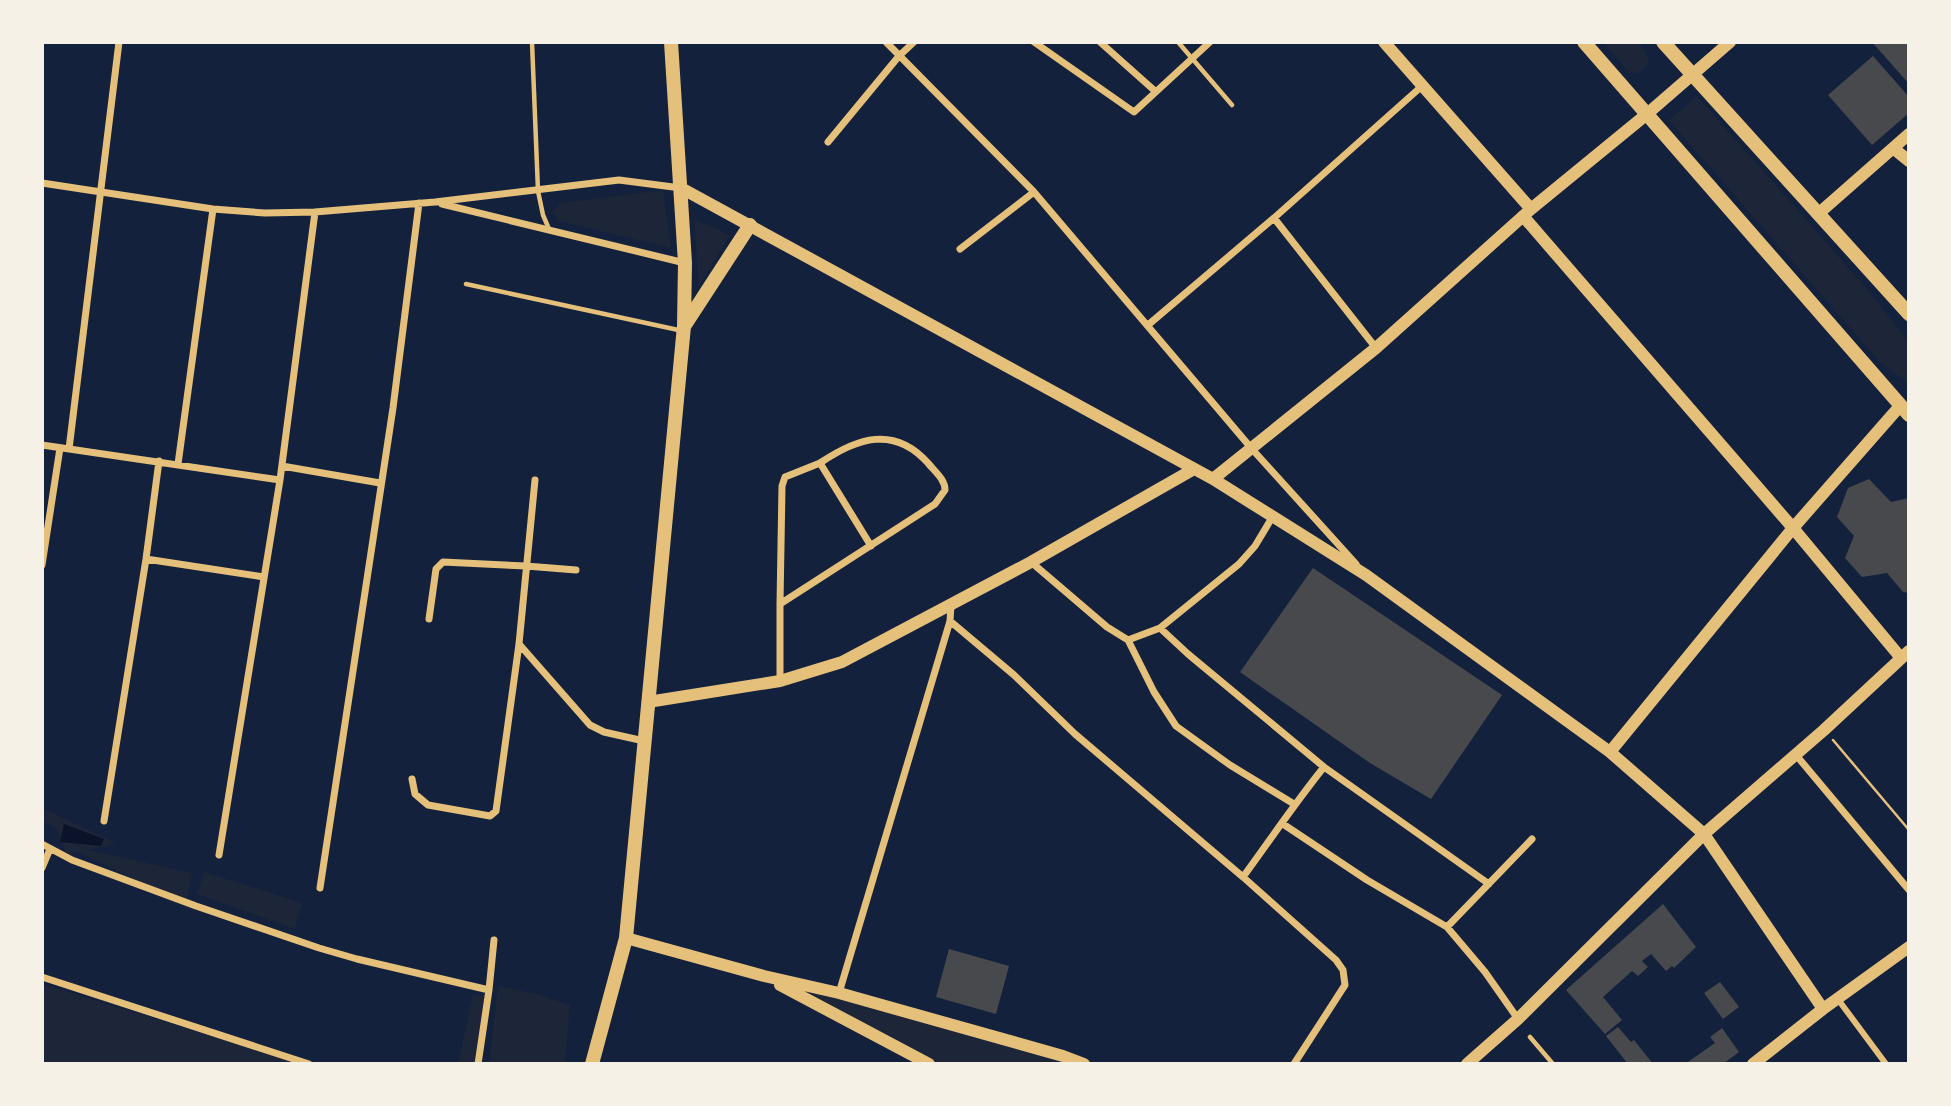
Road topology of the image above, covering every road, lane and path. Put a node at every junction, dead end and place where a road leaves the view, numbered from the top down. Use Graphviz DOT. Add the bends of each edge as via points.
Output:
graph roads {
  1 [pos="119,42"];
  2 [pos="532,42"];
  3 [pos="671,42"];
  4 [pos="886,42"];
  5 [pos="914,42"];
  6 [pos="1034,42"];
  7 [pos="1100,42"];
  8 [pos="1178,42"];
  9 [pos="1210,42"];
  10 [pos="1384,42"];
  11 [pos="1584,42"];
  12 [pos="1663,42"];
  13 [pos="1730,42"];
  14 [pos="899,56"];
  15 [pos="1191,58"];
  16 [pos="1692,74"];
  17 [pos="1422,86"];
  18 [pos="1155,91"];
  19 [pos="1232,105"];
  20 [pos="1647,114"];
  21 [pos="1909,134"];
  22 [pos="828,142"];
  23 [pos="1893,148"];
  24 [pos="1909,161"];
  25 [pos="42,183"];
  26 [pos="681,188"];
  27 [pos="538,191"];
  28 [pos="102,192"];
  29 [pos="1034,192"];
  30 [pos="435,202"];
  31 [pos="419,203"];
  32 [pos="213,209"];
  33 [pos="315,212"];
  34 [pos="1527,213"];
  35 [pos="1818,214"];
  36 [pos="1274,218"];
  37 [pos="750,225"];
  38 [pos="549,230"];
  39 [pos="960,249"];
  40 [pos="685,263"];
  41 [pos="466,284"];
  42 [pos="1909,314"];
  43 [pos="1148,326"];
  44 [pos="684,329"];
  45 [pos="1376,348"];
  46 [pos="1905,410"];
  47 [pos="42,445"];
  48 [pos="65,448"];
  49 [pos="1252,449"];
  50 [pos="159,461"];
  51 [pos="820,463"];
  52 [pos="178,464"];
  53 [pos="282,466"];
  54 [pos="1194,469"];
  55 [pos="1213,479"];
  56 [pos="279,480"];
  57 [pos="535,480"];
  58 [pos="380,483"];
  59 [pos="1273,516"];
  60 [pos="1793,528"];
  61 [pos="871,546"];
  62 [pos="146,559"];
  63 [pos="1031,562"];
  64 [pos="42,565"];
  65 [pos="526,566"];
  66 [pos="576,570"];
  67 [pos="1366,575"];
  68 [pos="264,576"];
  69 [pos="780,604"];
  70 [pos="951,604"];
  71 [pos="429,619"];
  72 [pos="950,621"];
  73 [pos="1160,628"];
  74 [pos="1128,640"];
  75 [pos="519,644"];
  76 [pos="1905,654"];
  77 [pos="780,681"];
  78 [pos="648,702"];
  79 [pos="1824,730"];
  80 [pos="644,741"];
  81 [pos="1610,752"];
  82 [pos="1796,755"];
  83 [pos="1324,768"];
  84 [pos="412,779"];
  85 [pos="1294,804"];
  86 [pos="104,821"];
  87 [pos="1283,824"];
  88 [pos="1909,830"];
  89 [pos="1704,834"];
  90 [pos="1532,839"];
  91 [pos="42,844"];
  92 [pos="50,849"];
  93 [pos="219,855"];
  94 [pos="42,868"];
  95 [pos="1243,877"];
  96 [pos="1489,884"];
  97 [pos="320,888"];
  98 [pos="1909,890"];
  99 [pos="1447,928"];
  100 [pos="626,938"];
  101 [pos="494,940"];
  102 [pos="1909,947"];
  103 [pos="764,976"];
  104 [pos="42,977"];
  105 [pos="489,990"];
  106 [pos="839,993"];
  107 [pos="1837,998"];
  108 [pos="1823,1009"];
  109 [pos="1518,1019"];
  110 [pos="1530,1037"];
  111 [pos="915,1060"];
  112 [pos="309,1064"];
  113 [pos="478,1064"];
  114 [pos="592,1064"];
  115 [pos="929,1064"];
  116 [pos="1084,1064"];
  117 [pos="1294,1064"];
  118 [pos="1467,1064"];
  119 [pos="1553,1064"];
  120 [pos="1753,1064"];
  121 [pos="1886,1064"];
  1 -- 28 [label="street"];
  2 -- 27 [label="lane"];
  3 -- 26 [label="main road"];
  4 -- 14 [label="street"];
  5 -- 14 [label="street"];
  6 -- 18 [label="street" via="1132,111"];
  7 -- 18 [label="street"];
  8 -- 15 [label="lane"];
  9 -- 15 [label="street"];
  10 -- 17 [label="street"];
  11 -- 20 [label="main road"];
  12 -- 16 [label="main road"];
  13 -- 16 [label="street"];
  14 -- 22 [label="street"];
  14 -- 29 [label="street"];
  15 -- 18 [label="street"];
  15 -- 19 [label="lane"];
  16 -- 20 [label="street"];
  16 -- 35 [label="main road"];
  17 -- 34 [label="street"];
  17 -- 36 [label="street"];
  20 -- 34 [label="street"];
  20 -- 46 [label="main road"];
  21 -- 23 [label="street"];
  23 -- 24 [label="street"];
  23 -- 35 [label="street"];
  25 -- 28 [label="street"];
  26 -- 27 [label="street" via="619,180"];
  26 -- 37 [label="street"];
  26 -- 40 [label="main road"];
  27 -- 30 [label="street"];
  27 -- 38 [label="lane"];
  28 -- 32 [label="street"];
  28 -- 48 [label="street"];
  29 -- 39 [label="street"];
  29 -- 43 [label="street"];
  30 -- 31 [label="street"];
  30 -- 38 [label="street"];
  31 -- 33 [label="street"];
  31 -- 58 [label="street"];
  32 -- 33 [label="street"];
  32 -- 52 [label="street"];
  33 -- 53 [label="street"];
  34 -- 45 [label="street"];
  34 -- 60 [label="street"];
  35 -- 42 [label="main road"];
  36 -- 43 [label="street"];
  36 -- 45 [label="street"];
  37 -- 44 [label="main road"];
  37 -- 54 [label="street"];
  38 -- 40 [label="street"];
  40 -- 44 [label="main road"];
  41 -- 44 [label="lane"];
  43 -- 49 [label="street"];
  44 -- 78 [label="main road"];
  45 -- 49 [label="street"];
  46 -- 60 [label="street"];
  47 -- 48 [label="street"];
  48 -- 50 [label="street"];
  48 -- 64 [label="street"];
  49 -- 55 [label="street"];
  49 -- 67 [label="street"];
  50 -- 52 [label="street"];
  50 -- 62 [label="street"];
  51 -- 61 [label="street"];
  51 -- 61 [label="street" via="850,445 890,439 914,450 945,483 944,494 935,504"];
  51 -- 69 [label="street" via="785,477 782,483"];
  52 -- 56 [label="street"];
  53 -- 56 [label="street"];
  53 -- 58 [label="street"];
  54 -- 55 [label="street"];
  54 -- 63 [label="street"];
  55 -- 59 [label="street"];
  56 -- 68 [label="street"];
  57 -- 65 [label="street"];
  58 -- 97 [label="street"];
  59 -- 67 [label="street"];
  59 -- 73 [label="street" via="1239,564"];
  60 -- 76 [label="street"];
  60 -- 81 [label="street"];
  61 -- 69 [label="street"];
  62 -- 68 [label="street"];
  62 -- 86 [label="street"];
  63 -- 70 [label="street"];
  63 -- 74 [label="street"];
  65 -- 66 [label="street"];
  65 -- 71 [label="street" via="443,562 436,569"];
  65 -- 75 [label="street"];
  67 -- 81 [label="street"];
  68 -- 93 [label="street"];
  69 -- 77 [label="street"];
  70 -- 72 [label="street"];
  70 -- 77 [label="street" via="842,662"];
  72 -- 95 [label="street"];
  72 -- 106 [label="street"];
  73 -- 74 [label="street"];
  73 -- 83 [label="street"];
  74 -- 85 [label="street" via="1176,726"];
  75 -- 80 [label="street" via="590,725"];
  75 -- 84 [label="street" via="495,813 490,816 428,805 415,794"];
  76 -- 79 [label="street"];
  77 -- 78 [label="street"];
  78 -- 80 [label="main road"];
  79 -- 82 [label="street"];
  79 -- 88 [label="path"];
  80 -- 100 [label="main road"];
  81 -- 89 [label="street"];
  82 -- 89 [label="street"];
  82 -- 98 [label="street"];
  83 -- 85 [label="street"];
  83 -- 96 [label="street"];
  85 -- 87 [label="street"];
  87 -- 95 [label="street"];
  87 -- 99 [label="street"];
  89 -- 108 [label="street"];
  89 -- 109 [label="street"];
  90 -- 96 [label="street"];
  91 -- 92 [label="street"];
  92 -- 94 [label="street"];
  92 -- 105 [label="street" via="319,948"];
  95 -- 117 [label="street" via="1336,960 1345,977 1341,995"];
  96 -- 99 [label="street"];
  99 -- 109 [label="street"];
  100 -- 103 [label="street"];
  100 -- 114 [label="main road"];
  101 -- 105 [label="street"];
  102 -- 107 [label="street"];
  103 -- 106 [label="street"];
  103 -- 111 [label="street"];
  104 -- 112 [label="street"];
  105 -- 113 [label="street"];
  106 -- 116 [label="street"];
  107 -- 108 [label="street"];
  107 -- 121 [label="street"];
  108 -- 120 [label="street"];
  109 -- 118 [label="street"];
  110 -- 119 [label="lane"];
  111 -- 115 [label="street"];
}
